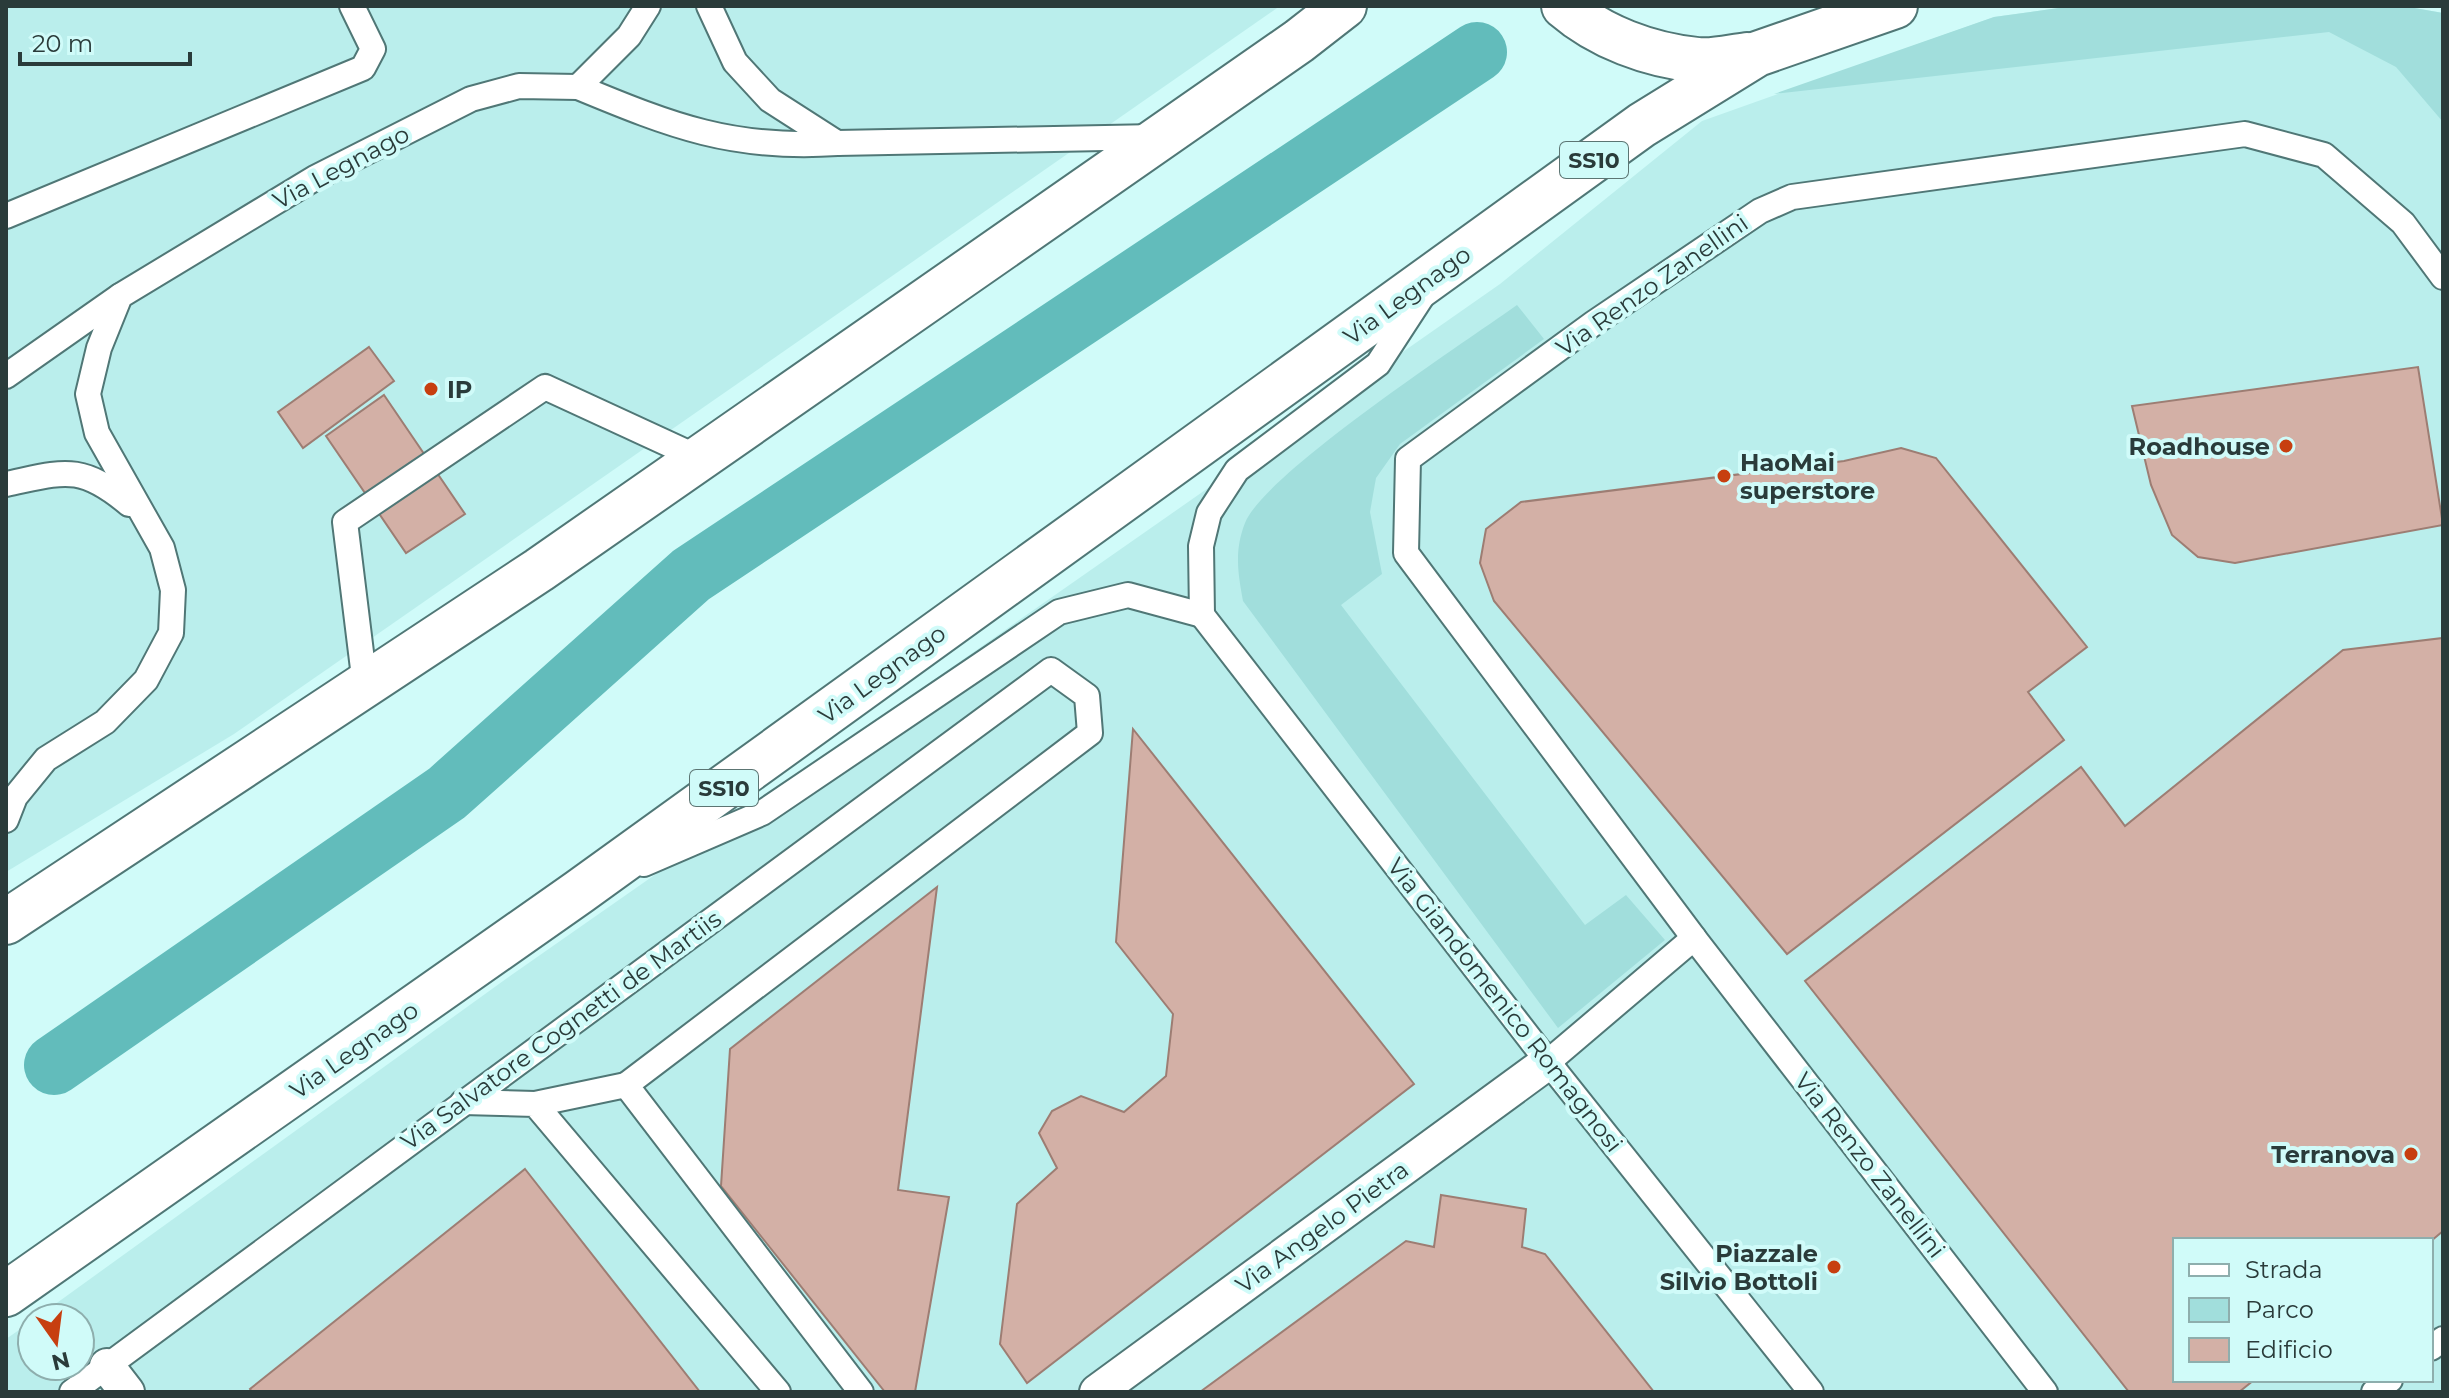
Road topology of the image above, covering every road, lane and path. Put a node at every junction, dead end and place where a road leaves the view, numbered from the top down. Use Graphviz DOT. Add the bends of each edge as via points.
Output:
graph roads {
  1 [pos="352,6"];
  2 [pos="648,6"];
  3 [pos="709,6"];
  4 [pos="1344,6"];
  5 [pos="1564,6"];
  6 [pos="1895,6"];
  7 [pos="1757,54"];
  8 [pos="578,87"];
  9 [pos="1162,136"];
  10 [pos="837,143"];
  11 [pos="6,216"];
  12 [pos="1436,274"];
  13 [pos="2443,277"];
  14 [pos="120,296"];
  15 [pos="6,376"];
  16 [pos="699,458"];
  17 [pos="6,484"];
  18 [pos="140,513"];
  19 [pos="1202,615"];
  20 [pos="365,685"];
  21 [pos="6,820"];
  22 [pos="579,892"];
  23 [pos="6,922"];
  24 [pos="1694,938"];
  25 [pos="1548,1062"];
  26 [pos="626,1085"];
  27 [pos="463,1102"];
  28 [pos="535,1104"];
  29 [pos="6,1294"];
  30 [pos="117,1379"];
  31 [pos="72,1392"];
  32 [pos="778,1392"];
  33 [pos="861,1392"];
  34 [pos="1097,1392"];
  35 [pos="1811,1392"];
  36 [pos="2045,1392"];
  1 -- 11 [label="lane" via="373,49 363,68"];
  2 -- 8 [label="lane" via="629,36"];
  3 -- 10 [label="lane" via="735,62 770,100"];
  4 -- 9 [label="main road"];
  5 -- 7 [label="main road, Via Legnago / SS10" via="1610,37 1657,52 1699,61"];
  6 -- 7 [label="main road, Via Legnago / SS10"];
  7 -- 12 [label="main road, Via Legnago / SS10" via="1642,125"];
  8 -- 10 [label="lane, Via Legnago" via="669,124 722,137 784,146"];
  8 -- 14 [label="lane, Via Legnago" via="519,86 471,99 315,178"];
  9 -- 10 [label="lane, Via Legnago"];
  9 -- 16 [label="main road"];
  12 -- 19 [label="lane" via="1378,364 1237,470 1209,513 1201,546"];
  12 -- 22 [label="main road, Via Legnago / SS10"];
  13 -- 24 [label="lane, Via Renzo Zanellini" via="2403,223 2324,155 2245,134 1792,197 1760,211 1594,323 1408,459 1406,553"];
  14 -- 15 [label="lane, Via Legnago"];
  14 -- 18 [label="lane" via="88,394 97,433"];
  16 -- 20 [label="main road"];
  16 -- 20 [label="lane" via="545,387 345,522"];
  17 -- 18 [label="lane" via="69,471 108,486"];
  18 -- 21 [label="lane" via="162,548 173,590 171,633 146,680 105,722 46,759 15,797"];
  19 -- 22 [label="lane" via="1128,595 1059,612 762,813"];
  19 -- 25 [label="lane, Via Giandomenico Romagnosi"];
  20 -- 23 [label="main road"];
  22 -- 29 [label="main road, Via Legnago / SS10"];
  24 -- 25 [label="lane"];
  24 -- 36 [label="lane, Via Renzo Zanellini"];
  25 -- 34 [label="street, Via Angelo Pietra"];
  25 -- 35 [label="lane, Via Giandomenico Romagnosi"];
  26 -- 27 [label="lane, Via Salvatore Cognetti de Martiis" via="1090,733 1087,696 1051,670"];
  26 -- 28 [label="lane"];
  26 -- 33 [label="lane"];
  27 -- 28 [label="lane"];
  27 -- 30 [label="lane, Via Salvatore Cognetti de Martiis"];
  28 -- 32 [label="lane"];
  30 -- 31 [label="lane, Via Salvatore Cognetti de Martiis"];
}
